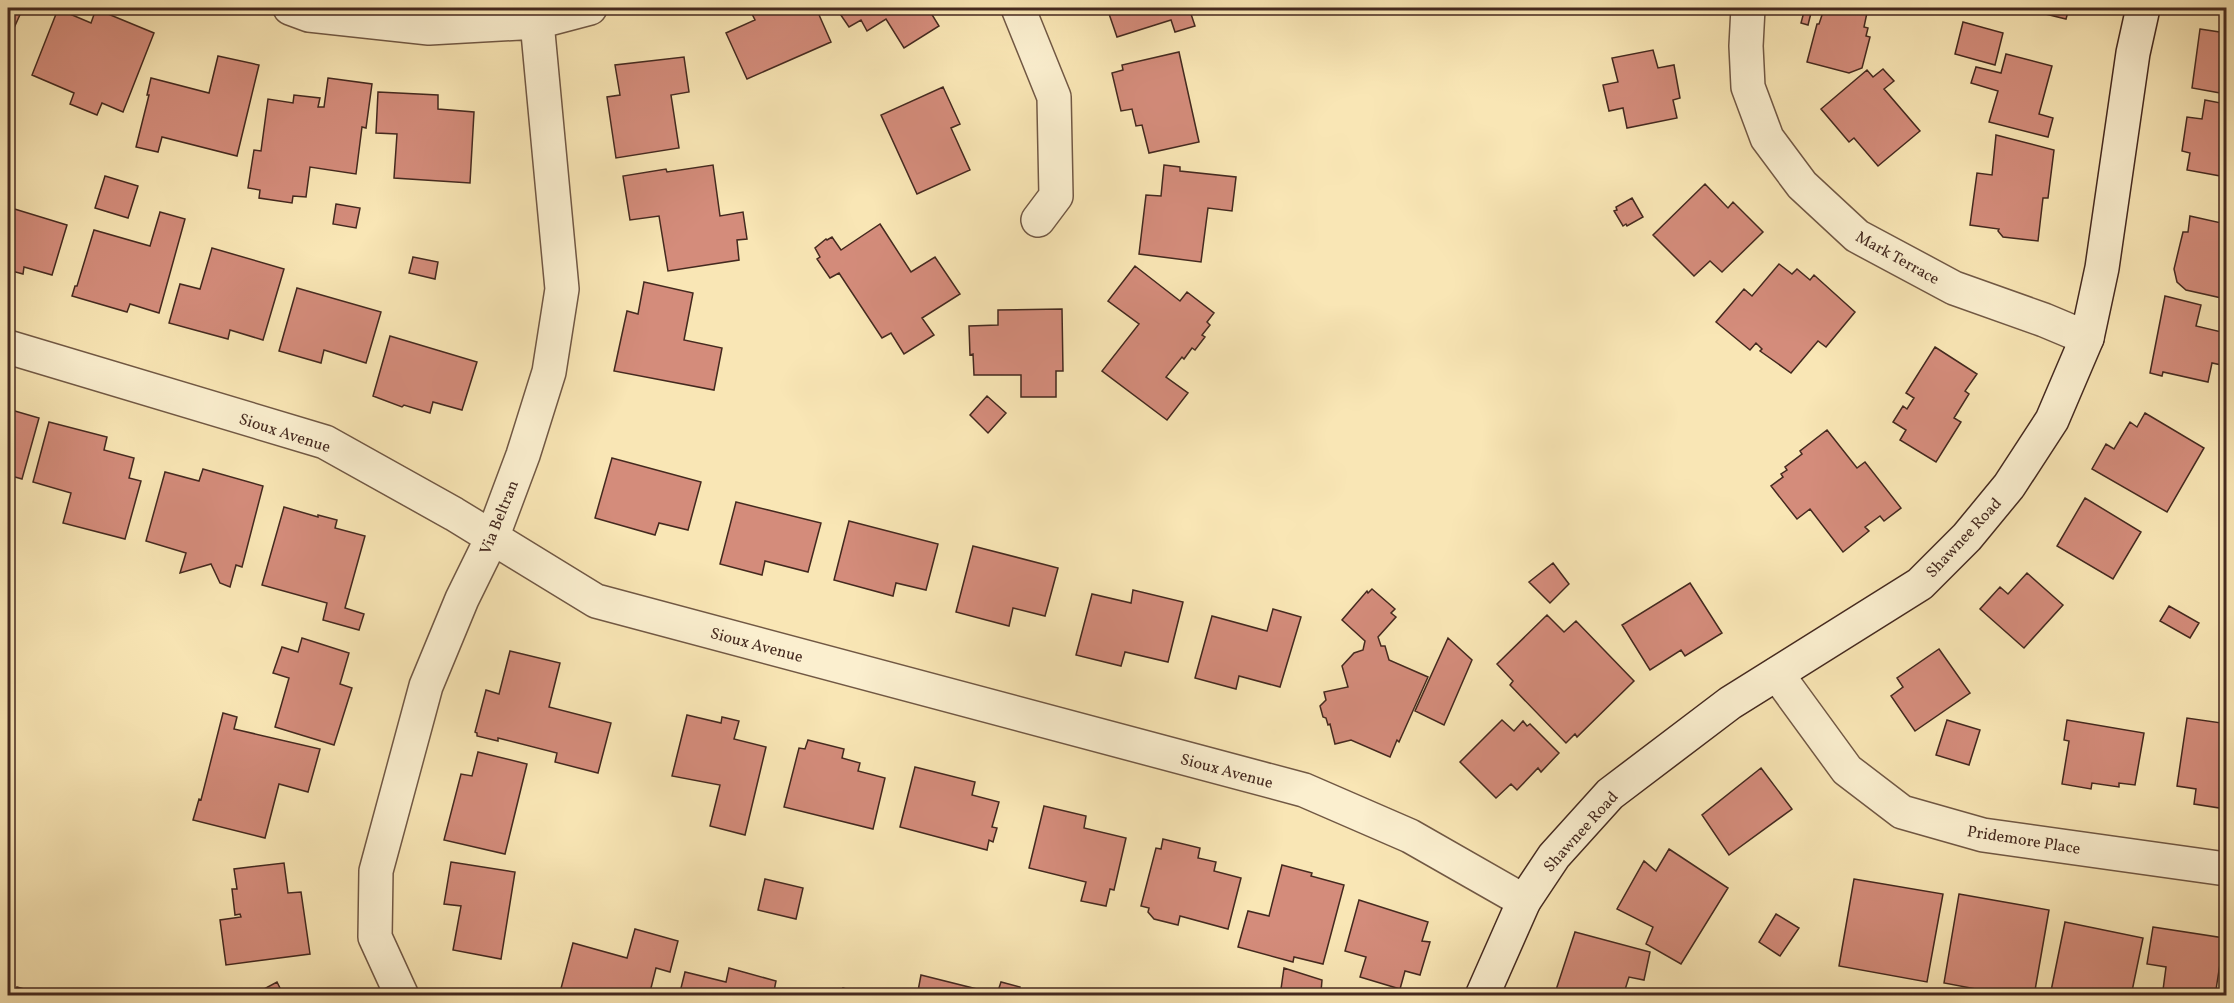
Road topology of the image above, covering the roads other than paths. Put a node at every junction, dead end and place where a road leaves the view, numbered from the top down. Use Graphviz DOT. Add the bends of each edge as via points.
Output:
graph roads {
  1 [pos="290,8"];
  2 [pos="590,8"];
  3 [pos="1018,8"];
  4 [pos="1748,8"];
  5 [pos="2143,8"];
  6 [pos="537,22"];
  7 [pos="1038,220"];
  8 [pos="2087,338"];
  9 [pos="8,347"];
  10 [pos="492,538"];
  11 [pos="1777,674"];
  12 [pos="2226,869"];
  13 [pos="1524,901"];
  14 [pos="402,996"];
  15 [pos="1482,996"];
  1 -- 6 [label="street" via="309,15 429,28"];
  2 -- 6 [label="street"];
  3 -- 7 [label="street" via="1054,97 1056,196"];
  4 -- 8 [label="street, Mark Terrace" via="1748,87 1767,138 1802,185 1857,236 1954,288"];
  5 -- 8 [label="street, Shawnee Road" via="2102,268"];
  6 -- 10 [label="street, Via Beltran" via="562,289 549,372"];
  8 -- 11 [label="street, Shawnee Road" via="2052,420 2009,486 1967,537 1920,584"];
  9 -- 10 [label="street, Sioux Avenue" via="325,442"];
  10 -- 13 [label="street, Sioux Avenue" via="596,601 1304,790 1410,836"];
  10 -- 14 [label="street, Via Beltran" via="426,686 376,871 375,937"];
  11 -- 12 [label="street, Pridemore Place" via="1847,770 1902,812 1983,836"];
  11 -- 13 [label="street, Shawnee Road" via="1730,703 1610,794 1554,856"];
  13 -- 15 [label="street, Shawnee Road"];
}
